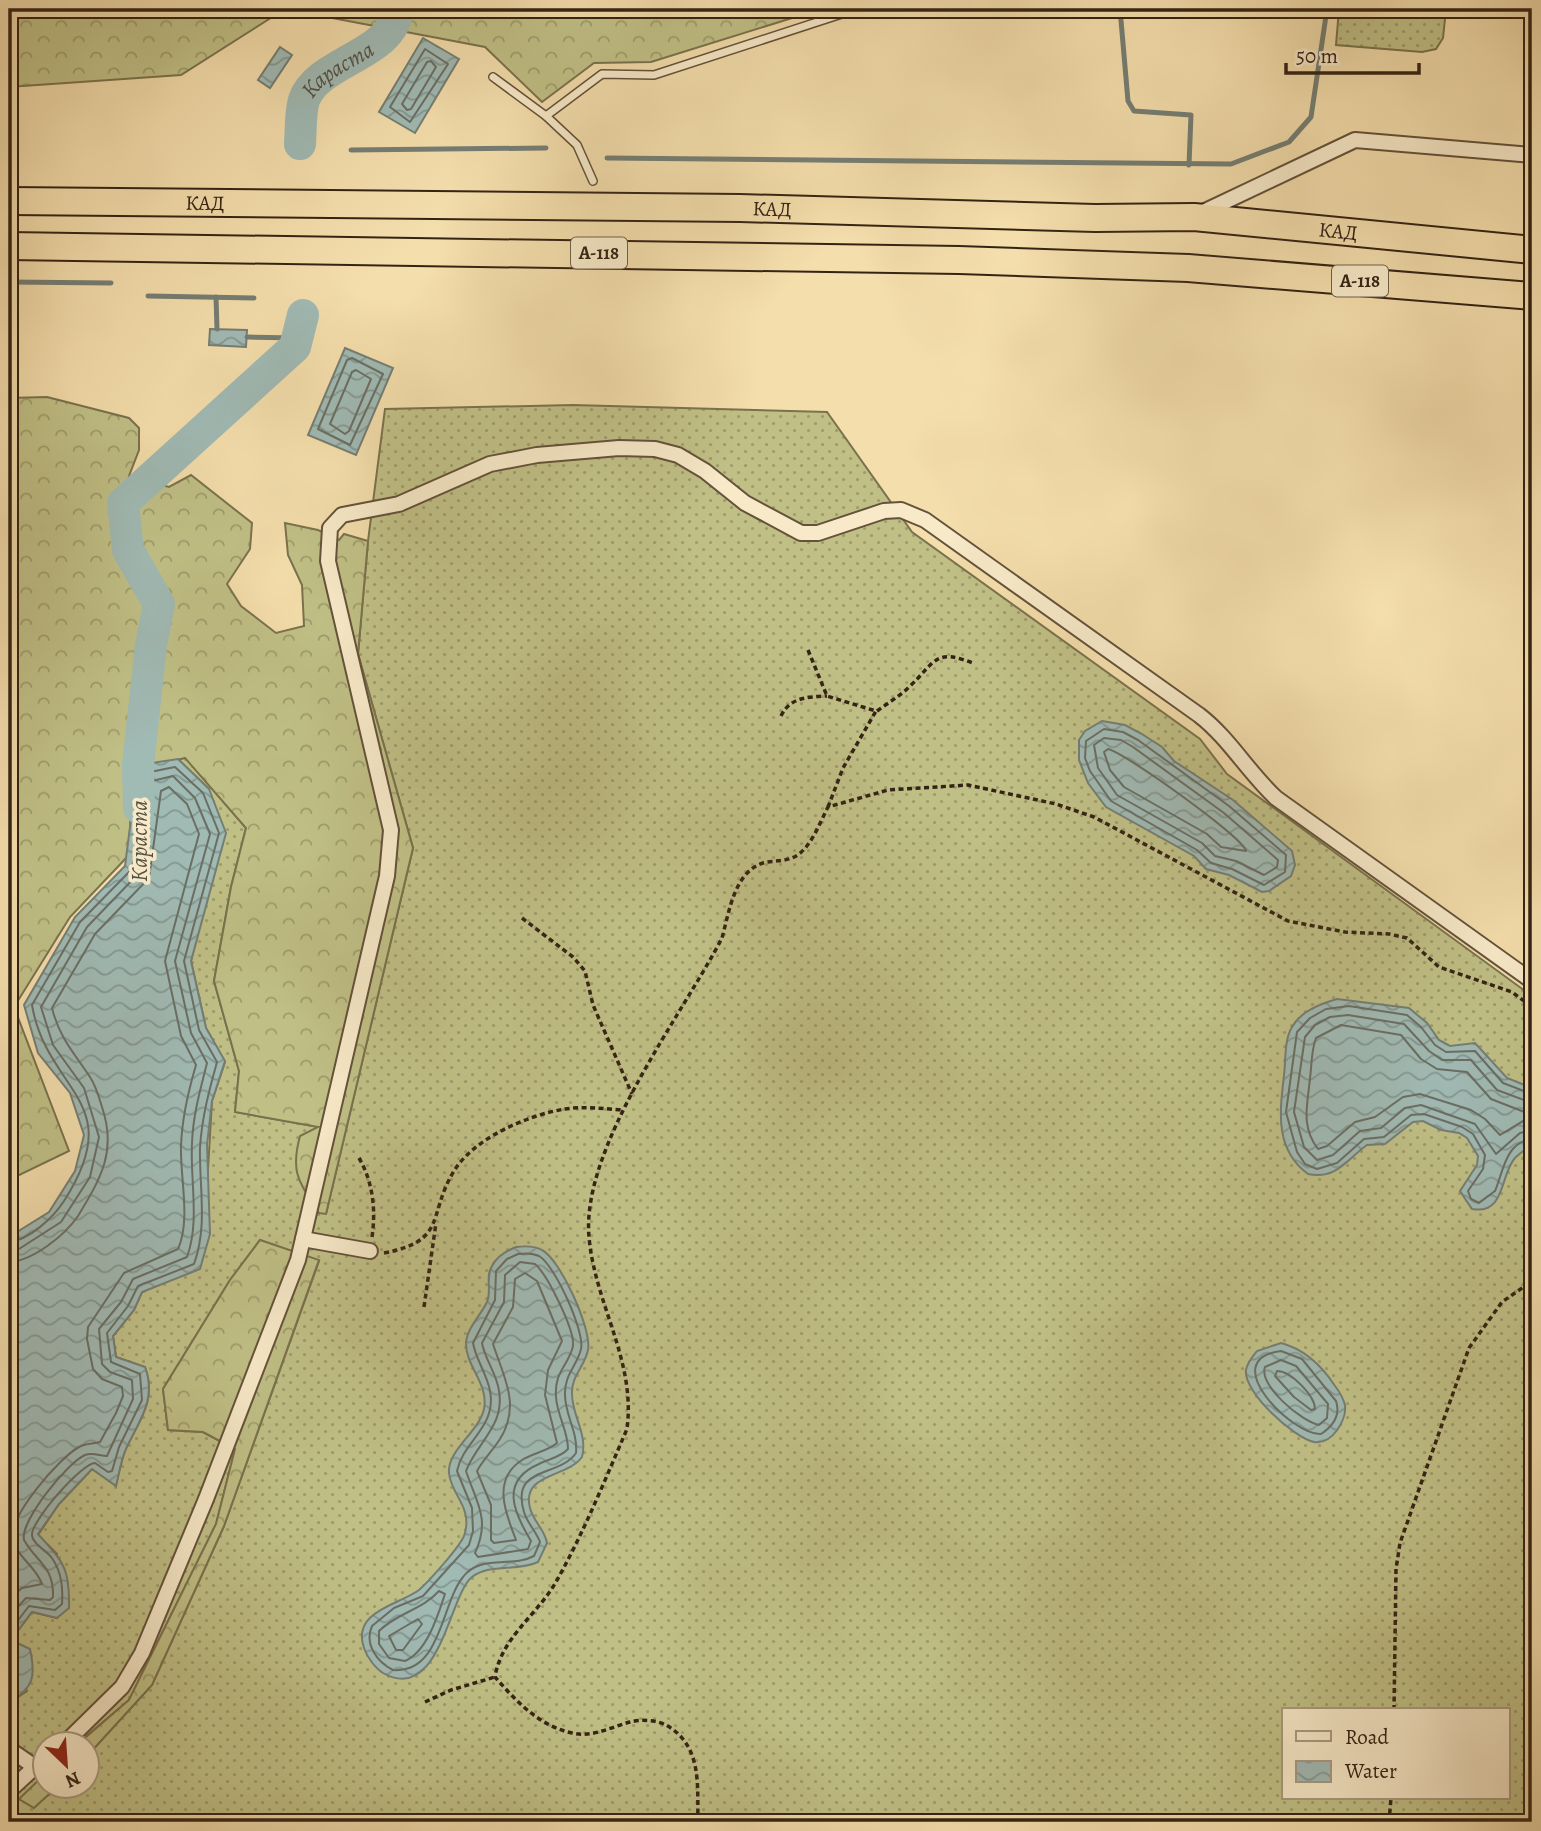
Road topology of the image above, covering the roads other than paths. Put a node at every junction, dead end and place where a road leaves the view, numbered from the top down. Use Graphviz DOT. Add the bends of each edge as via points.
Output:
graph roads {
  1 [pos="857,9"];
  2 [pos="493,77"];
  3 [pos="546,116"];
  4 [pos="1532,155"];
  5 [pos="593,181"];
  6 [pos="9,201"];
  7 [pos="1194,217"];
  8 [pos="9,246"];
  9 [pos="1532,250"];
  10 [pos="1532,296"];
  11 [pos="1532,981"];
  12 [pos="303,1239"];
  13 [pos="370,1251"];
  14 [pos="78,1730"];
  15 [pos="9,1749"];
  16 [pos="32,1759"];
  17 [pos="32,1770"];
  18 [pos="9,1791"];
  1 -- 3 [label="lane" via="654,75 602,74"];
  2 -- 3 [label="lane"];
  3 -- 5 [label="lane" via="577,145"];
  4 -- 7 [label="street" via="1355,140"];
  6 -- 7 [label="highway, КАД / А-118"];
  7 -- 9 [label="highway, КАД / А-118"];
  8 -- 10 [label="highway, А-118" via="999,261 1188,268"];
  11 -- 12 [label="street" via="1276,798 1218,730 1199,715 925,520 901,510 884,511 818,533 801,533 745,503 678,455 655,449 580,451 490,464 399,504 342,515 330,528 328,561 334,594 391,830 387,876"];
  12 -- 13 [label="street"];
  12 -- 14 [label="street" via="216,1474 142,1653 122,1687"];
  15 -- 16 [label="street"];
  17 -- 18 [label="street"];
}
